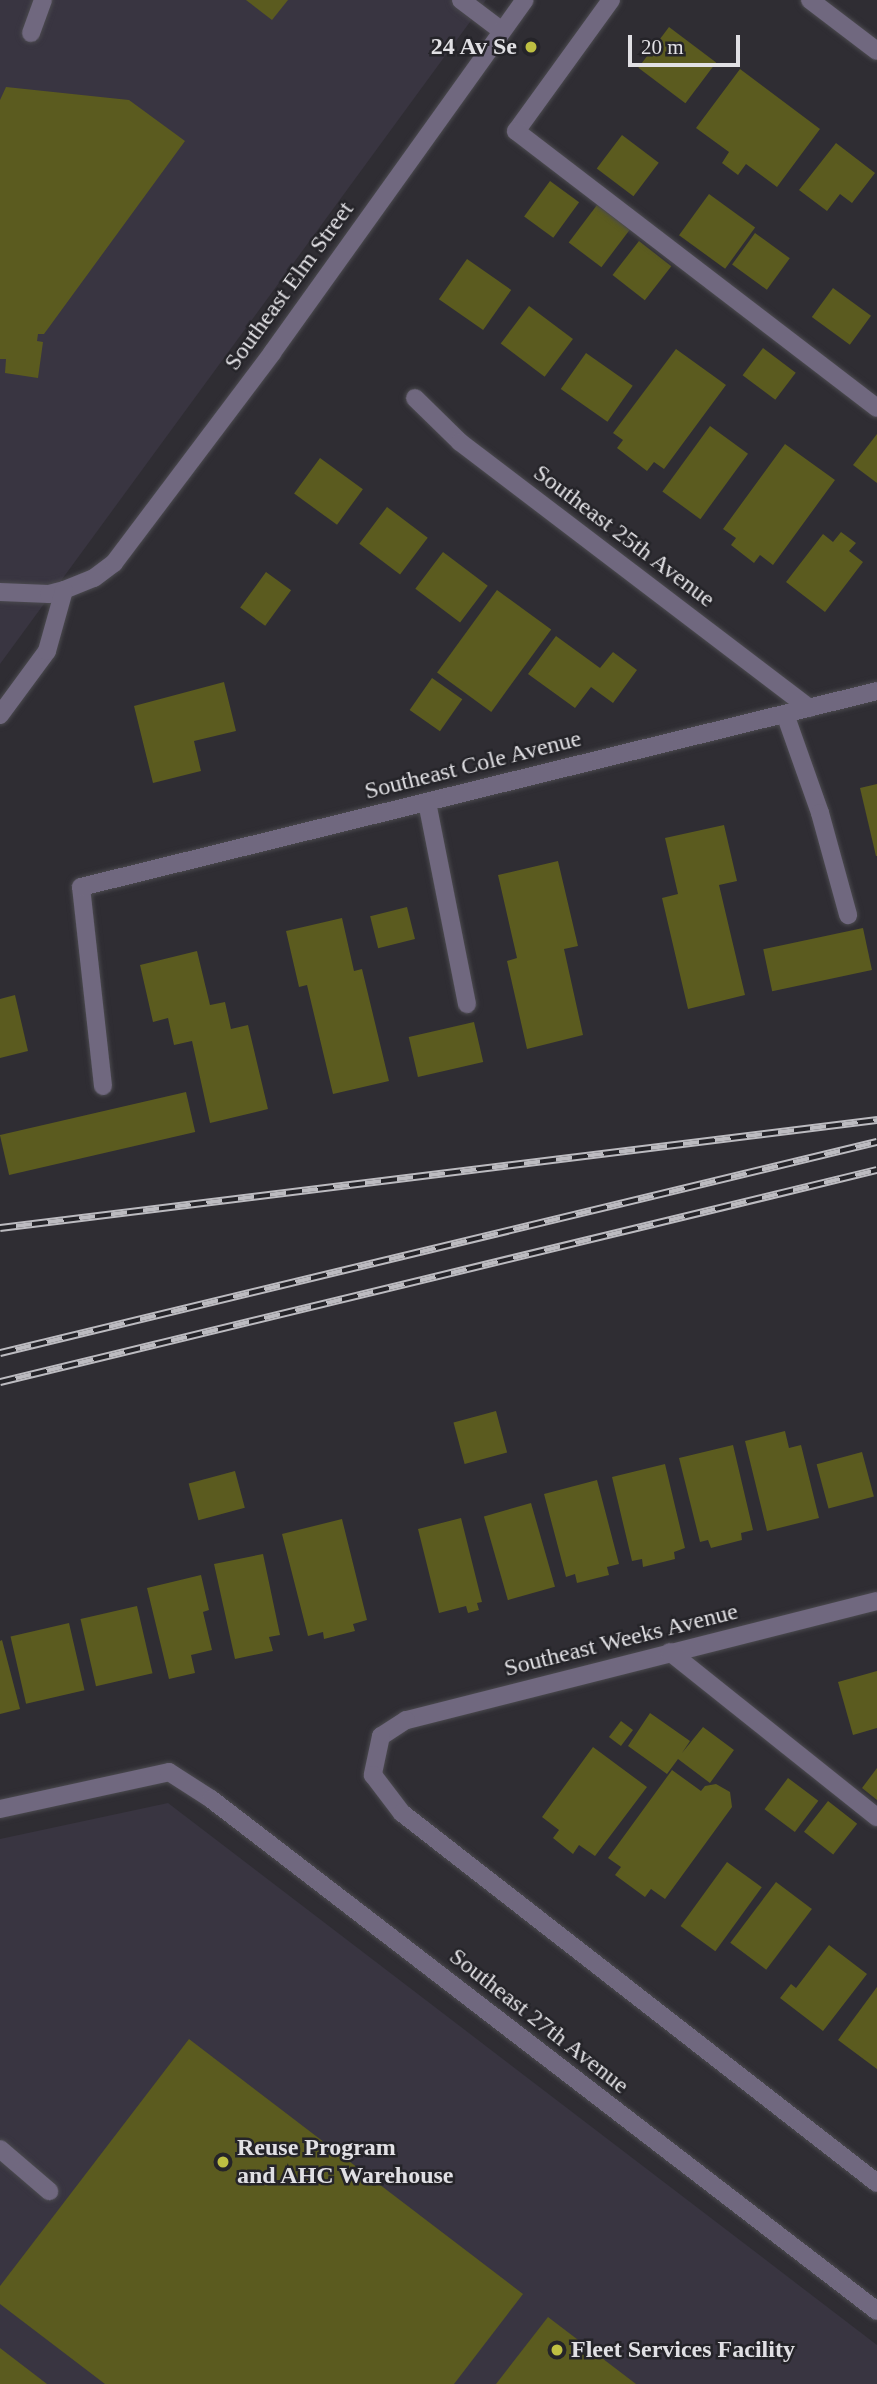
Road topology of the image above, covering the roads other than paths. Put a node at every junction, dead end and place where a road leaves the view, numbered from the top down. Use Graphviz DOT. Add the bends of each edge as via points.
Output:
graph roads {
  1 [pos="43,0"];
  2 [pos="461,0"];
  3 [pos="525,0"];
  4 [pos="611,0"];
  5 [pos="810,0"];
  6 [pos="502,31"];
  7 [pos="31,33"];
  8 [pos="877,51"];
  9 [pos="415,398"];
  10 [pos="877,408"];
  11 [pos="71,588"];
  12 [pos="0,593"];
  13 [pos="877,691"];
  14 [pos="809,708"];
  15 [pos="785,714"];
  16 [pos="0,715"];
  17 [pos="427,802"];
  18 [pos="848,915"];
  19 [pos="467,1004"];
  20 [pos="103,1086"];
  21 [pos="877,1601"];
  22 [pos="670,1652"];
  23 [pos="0,1809"];
  24 [pos="877,1817"];
  25 [pos="0,2149"];
  26 [pos="877,2183"];
  27 [pos="49,2191"];
  28 [pos="877,2311"];
  1 -- 7 [label="street"];
  2 -- 6 [label="street"];
  3 -- 6 [label="street, Southeast Elm Street"];
  4 -- 10 [label="street" via="516,131"];
  5 -- 8 [label="street"];
  6 -- 11 [label="street, Southeast Elm Street" via="272,354 114,563"];
  9 -- 14 [label="street, Southeast 25th Avenue" via="460,442"];
  11 -- 12 [label="street" via="49,594"];
  11 -- 16 [label="street" via="47,651"];
  13 -- 14 [label="street, Southeast Cole Avenue"];
  14 -- 15 [label="street, Southeast Cole Avenue"];
  15 -- 17 [label="street, Southeast Cole Avenue"];
  15 -- 18 [label="street" via="820,813"];
  17 -- 19 [label="street"];
  17 -- 20 [label="street, Southeast Cole Avenue" via="81,887"];
  21 -- 22 [label="street, Southeast Weeks Avenue"];
  22 -- 24 [label="street"];
  22 -- 26 [label="street, Southeast Weeks Avenue" via="407,1720 381,1736 373,1774 402,1813"];
  23 -- 28 [label="street, Southeast 27th Avenue" via="169,1772"];
  25 -- 27 [label="street"];
}
